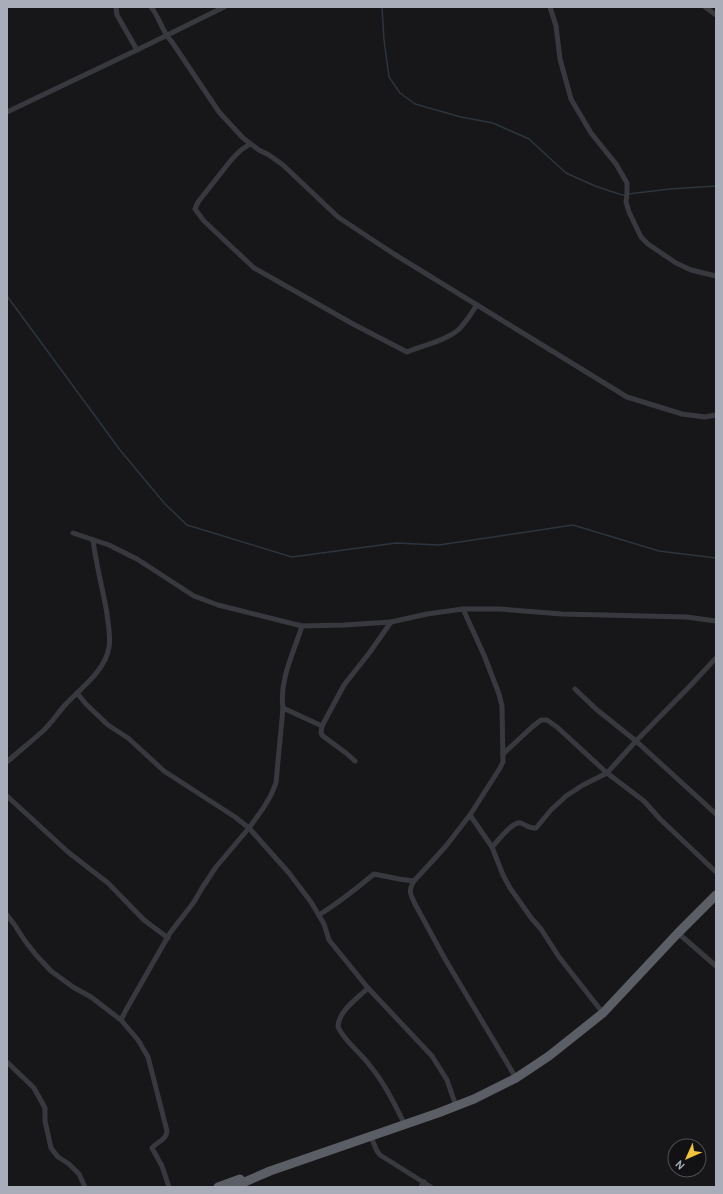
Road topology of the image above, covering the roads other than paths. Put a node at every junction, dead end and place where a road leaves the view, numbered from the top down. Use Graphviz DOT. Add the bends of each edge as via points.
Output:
graph roads {
  1 [pos="116,7"];
  2 [pos="151,7"];
  3 [pos="224,7"];
  4 [pos="550,7"];
  5 [pos="705,7"];
  6 [pos="716,15"];
  7 [pos="166,36"];
  8 [pos="137,50"];
  9 [pos="7,112"];
  10 [pos="250,144"];
  11 [pos="716,276"];
  12 [pos="476,305"];
  13 [pos="716,415"];
  14 [pos="73,533"];
  15 [pos="93,540"];
  16 [pos="463,609"];
  17 [pos="716,621"];
  18 [pos="391,622"];
  19 [pos="302,626"];
  20 [pos="716,658"];
  21 [pos="575,689"];
  22 [pos="77,694"];
  23 [pos="283,708"];
  24 [pos="322,726"];
  25 [pos="636,741"];
  26 [pos="503,754"];
  27 [pos="355,761"];
  28 [pos="7,762"];
  29 [pos="607,773"];
  30 [pos="7,796"];
  31 [pos="716,814"];
  32 [pos="470,815"];
  33 [pos="250,828"];
  34 [pos="492,847"];
  35 [pos="716,872"];
  36 [pos="414,880"];
  37 [pos="716,895"];
  38 [pos="7,915"];
  39 [pos="319,915"];
  40 [pos="678,933"];
  41 [pos="168,938"];
  42 [pos="716,966"];
  43 [pos="368,988"];
  44 [pos="603,1013"];
  45 [pos="121,1020"];
  46 [pos="7,1062"];
  47 [pos="516,1078"];
  48 [pos="456,1106"];
  49 [pos="405,1125"];
  50 [pos="371,1137"];
  51 [pos="270,1171"];
  52 [pos="424,1182"];
  53 [pos="85,1187"];
  54 [pos="169,1187"];
  55 [pos="218,1187"];
  56 [pos="234,1187"];
  57 [pos="421,1187"];
  58 [pos="432,1187"];
  1 -- 8 [label="street" via="117,15"];
  2 -- 7 [label="street"];
  3 -- 7 [label="street"];
  4 -- 11 [label="street" via="571,99 591,133 616,164 627,183 626,202 641,237 676,263 691,270"];
  5 -- 6 [label="street"];
  7 -- 8 [label="street"];
  7 -- 10 [label="street" via="219,112"];
  8 -- 9 [label="street"];
  10 -- 12 [label="street" via="283,165 338,217"];
  10 -- 12 [label="street" via="232,159 195,209 204,221 254,268 407,352 458,330"];
  12 -- 13 [label="street" via="627,397 682,414 704,417"];
  14 -- 15 [label="street"];
  15 -- 19 [label="street" via="137,559 194,596 218,605"];
  15 -- 22 [label="street" via="108,624 109,647 100,667"];
  16 -- 17 [label="street" via="686,617"];
  16 -- 18 [label="street"];
  16 -- 26 [label="street" via="499,694 502,706"];
  18 -- 19 [label="street"];
  18 -- 24 [label="street" via="344,685"];
  19 -- 23 [label="street" via="284,682"];
  20 -- 25 [label="street"];
  21 -- 25 [label="street"];
  22 -- 28 [label="street" via="44,730"];
  22 -- 33 [label="street" via="108,725 128,738 164,771"];
  23 -- 24 [label="street"];
  23 -- 33 [label="street" via="276,783"];
  24 -- 27 [label="street" via="323,736"];
  25 -- 29 [label="street"];
  25 -- 31 [label="street"];
  26 -- 29 [label="street" via="541,720 547,720"];
  26 -- 32 [label="street" via="500,768"];
  29 -- 34 [label="street" via="566,796 536,828 516,823"];
  29 -- 35 [label="street" via="644,801"];
  30 -- 41 [label="street" via="68,852 108,883 144,920"];
  32 -- 34 [label="street"];
  32 -- 36 [label="street" via="446,846"];
  33 -- 39 [label="street"];
  33 -- 41 [label="street" via="216,867"];
  34 -- 44 [label="street" via="510,888 541,929 558,957"];
  36 -- 39 [label="street" via="374,874"];
  36 -- 47 [label="street" via="410,894 415,904"];
  37 -- 40 [label="highway"];
  38 -- 45 [label="street" via="36,955 51,970"];
  39 -- 43 [label="street" via="329,940"];
  40 -- 42 [label="street"];
  40 -- 44 [label="highway"];
  41 -- 45 [label="street"];
  43 -- 48 [label="street" via="432,1056 447,1080"];
  43 -- 49 [label="street" via="343,1012 338,1027 373,1068"];
  44 -- 47 [label="highway" via="555,1052"];
  45 -- 54 [label="street" via="138,1040 148,1057 153,1073 167,1134 164,1140 152,1148"];
  46 -- 53 [label="street" via="38,1094 45,1108 51,1148 79,1174"];
  47 -- 48 [label="highway"];
  48 -- 49 [label="highway"];
  49 -- 50 [label="highway"];
  50 -- 51 [label="highway"];
  50 -- 52 [label="street" via="380,1155"];
  51 -- 55 [label="highway"];
  51 -- 56 [label="highway"];
  52 -- 57 [label="street"];
  52 -- 58 [label="street"];
}
